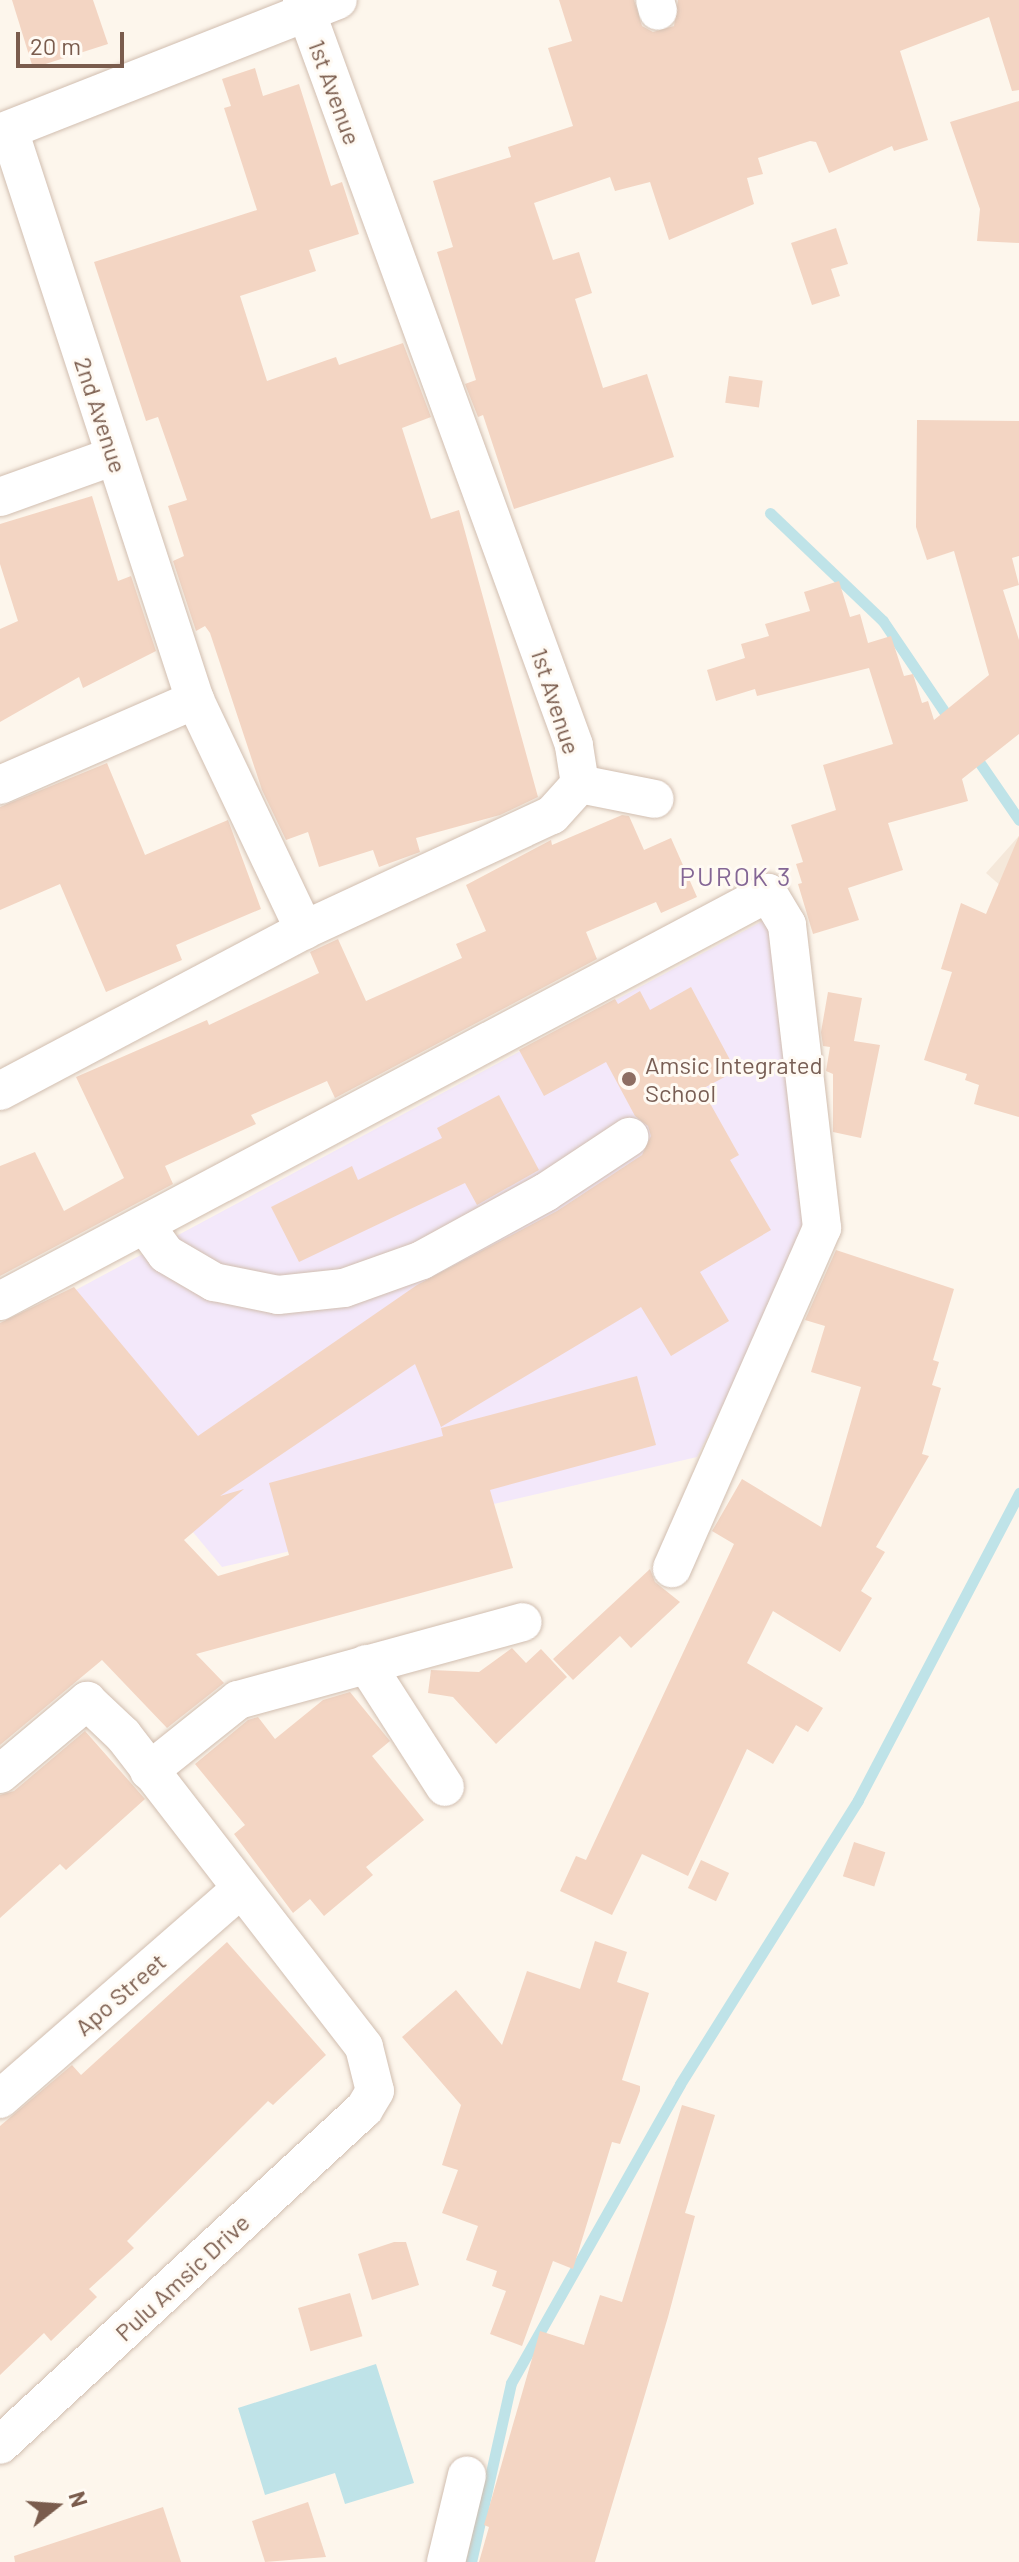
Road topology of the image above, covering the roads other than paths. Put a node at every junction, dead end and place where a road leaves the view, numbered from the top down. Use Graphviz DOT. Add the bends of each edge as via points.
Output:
graph roads {
  1 [pos="316,5"];
  2 [pos="4,132"];
  3 [pos="114,456"];
  4 [pos="0,497"];
  5 [pos="195,700"];
  6 [pos="580,784"];
  7 [pos="0,785"];
  8 [pos="655,799"];
  9 [pos="304,930"];
  10 [pos="0,1091"];
  11 [pos="629,1137"];
  12 [pos="145,1225"];
  13 [pos="0,1301"];
  14 [pos="672,1568"];
  15 [pos="523,1622"];
  16 [pos="366,1664"];
  17 [pos="149,1771"];
  18 [pos="0,1774"];
  19 [pos="445,1787"];
  20 [pos="240,1890"];
  21 [pos="0,2099"];
  22 [pos="0,2445"];
  23 [pos="467,2475"];
  24 [pos="446,2562"];
  1 -- 2 [label="street"];
  1 -- 6 [label="street, 1st Avenue" via="574,745"];
  2 -- 3 [label="street, 2nd Avenue"];
  3 -- 4 [label="street"];
  3 -- 5 [label="street, 2nd Avenue"];
  5 -- 7 [label="street"];
  5 -- 9 [label="street, 2nd Avenue"];
  6 -- 8 [label="street"];
  6 -- 9 [label="street, 1st Avenue" via="552,815"];
  9 -- 10 [label="street, 1st Avenue"];
  11 -- 12 [label="street" via="546,1192 422,1260 344,1288 278,1295 214,1282 166,1254"];
  12 -- 13 [label="street"];
  12 -- 14 [label="street" via="768,893 787,925 822,1228"];
  15 -- 16 [label="street"];
  16 -- 17 [label="street" via="238,1700"];
  16 -- 19 [label="street"];
  17 -- 18 [label="street" via="123,1735 87,1701"];
  17 -- 20 [label="street"];
  20 -- 21 [label="street, Apo Street"];
  20 -- 22 [label="street, Pulu Amsic Drive" via="364,2047 375,2091 364,2109"];
  23 -- 24 [label="street"];
}
